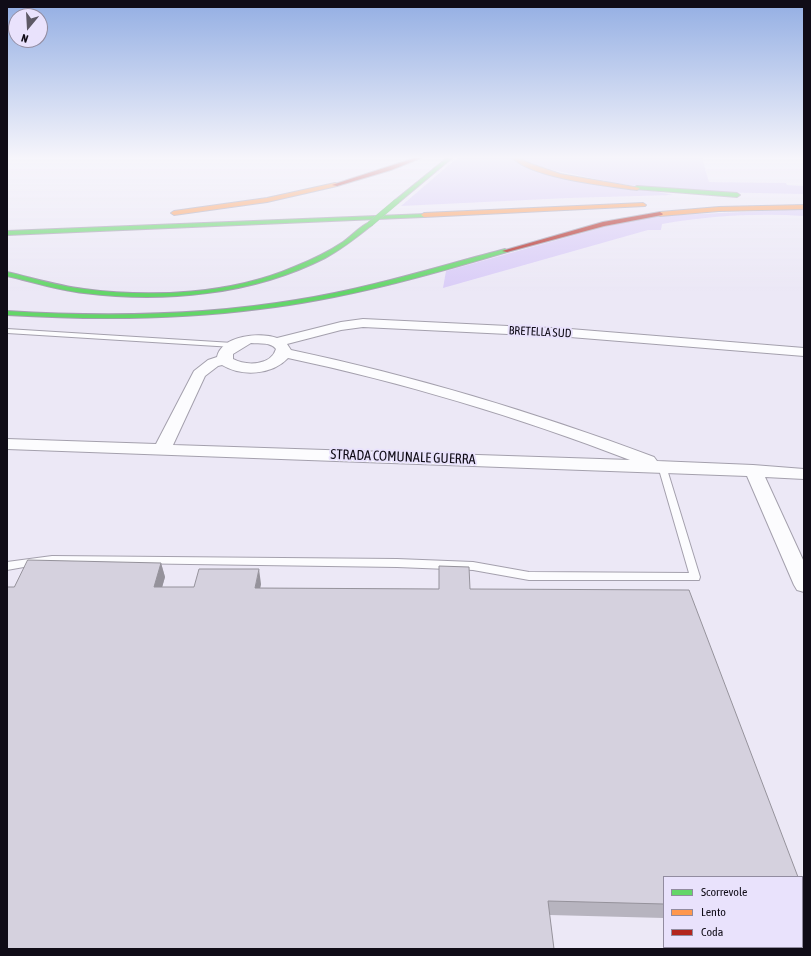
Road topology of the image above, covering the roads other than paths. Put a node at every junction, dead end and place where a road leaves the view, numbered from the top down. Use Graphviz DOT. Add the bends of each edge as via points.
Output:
graph roads {
  1 [pos="253,203"];
  2 [pos="395,203"];
  3 [pos="639,203"];
  4 [pos="645,203"];
  5 [pos="678,203"];
  6 [pos="804,206"];
  7 [pos="167,214"];
  8 [pos="7,227"];
  9 [pos="7,233"];
  10 [pos="7,274"];
  11 [pos="7,313"];
  12 [pos="7,331"];
  13 [pos="233,345"];
  14 [pos="281,348"];
  15 [pos="804,352"];
  16 [pos="226,359"];
  17 [pos="7,444"];
  18 [pos="163,448"];
  19 [pos="662,466"];
  20 [pos="753,470"];
  21 [pos="801,473"];
  22 [pos="7,566"];
  23 [pos="804,585"];
  1 -- 7 [label="highway"];
  2 -- 10 [label="highway, bridge" via="334,251 314,262 289,272 241,284 203,290 144,294 97,292"];
  3 -- 8 [label="highway"];
  4 -- 9 [label="highway"];
  5 -- 6 [label="highway"];
  6 -- 11 [label="highway" via="701,210 635,218 579,230 379,285 280,304 199,314 58,317"];
  12 -- 13 [label="lane"];
  13 -- 14 [label="street" via="256,339 270,340"];
  13 -- 16 [label="street" via="225,354"];
  14 -- 15 [label="street, BRETELLA SUD" via="341,326 363,323 570,333"];
  14 -- 16 [label="street" via="280,360 255,368 237,366"];
  14 -- 19 [label="street" via="486,406 589,438"];
  16 -- 18 [label="street" via="213,363 199,374"];
  17 -- 18 [label="street, STRADA COMUNALE GUERRA"];
  18 -- 19 [label="street, STRADA COMUNALE GUERRA"];
  19 -- 20 [label="street, STRADA COMUNALE GUERRA"];
  19 -- 22 [label="lane" via="695,577 529,576 473,566 396,563 52,559"];
  20 -- 21 [label="street, STRADA COMUNALE GUERRA"];
  20 -- 23 [label="street"];
}
